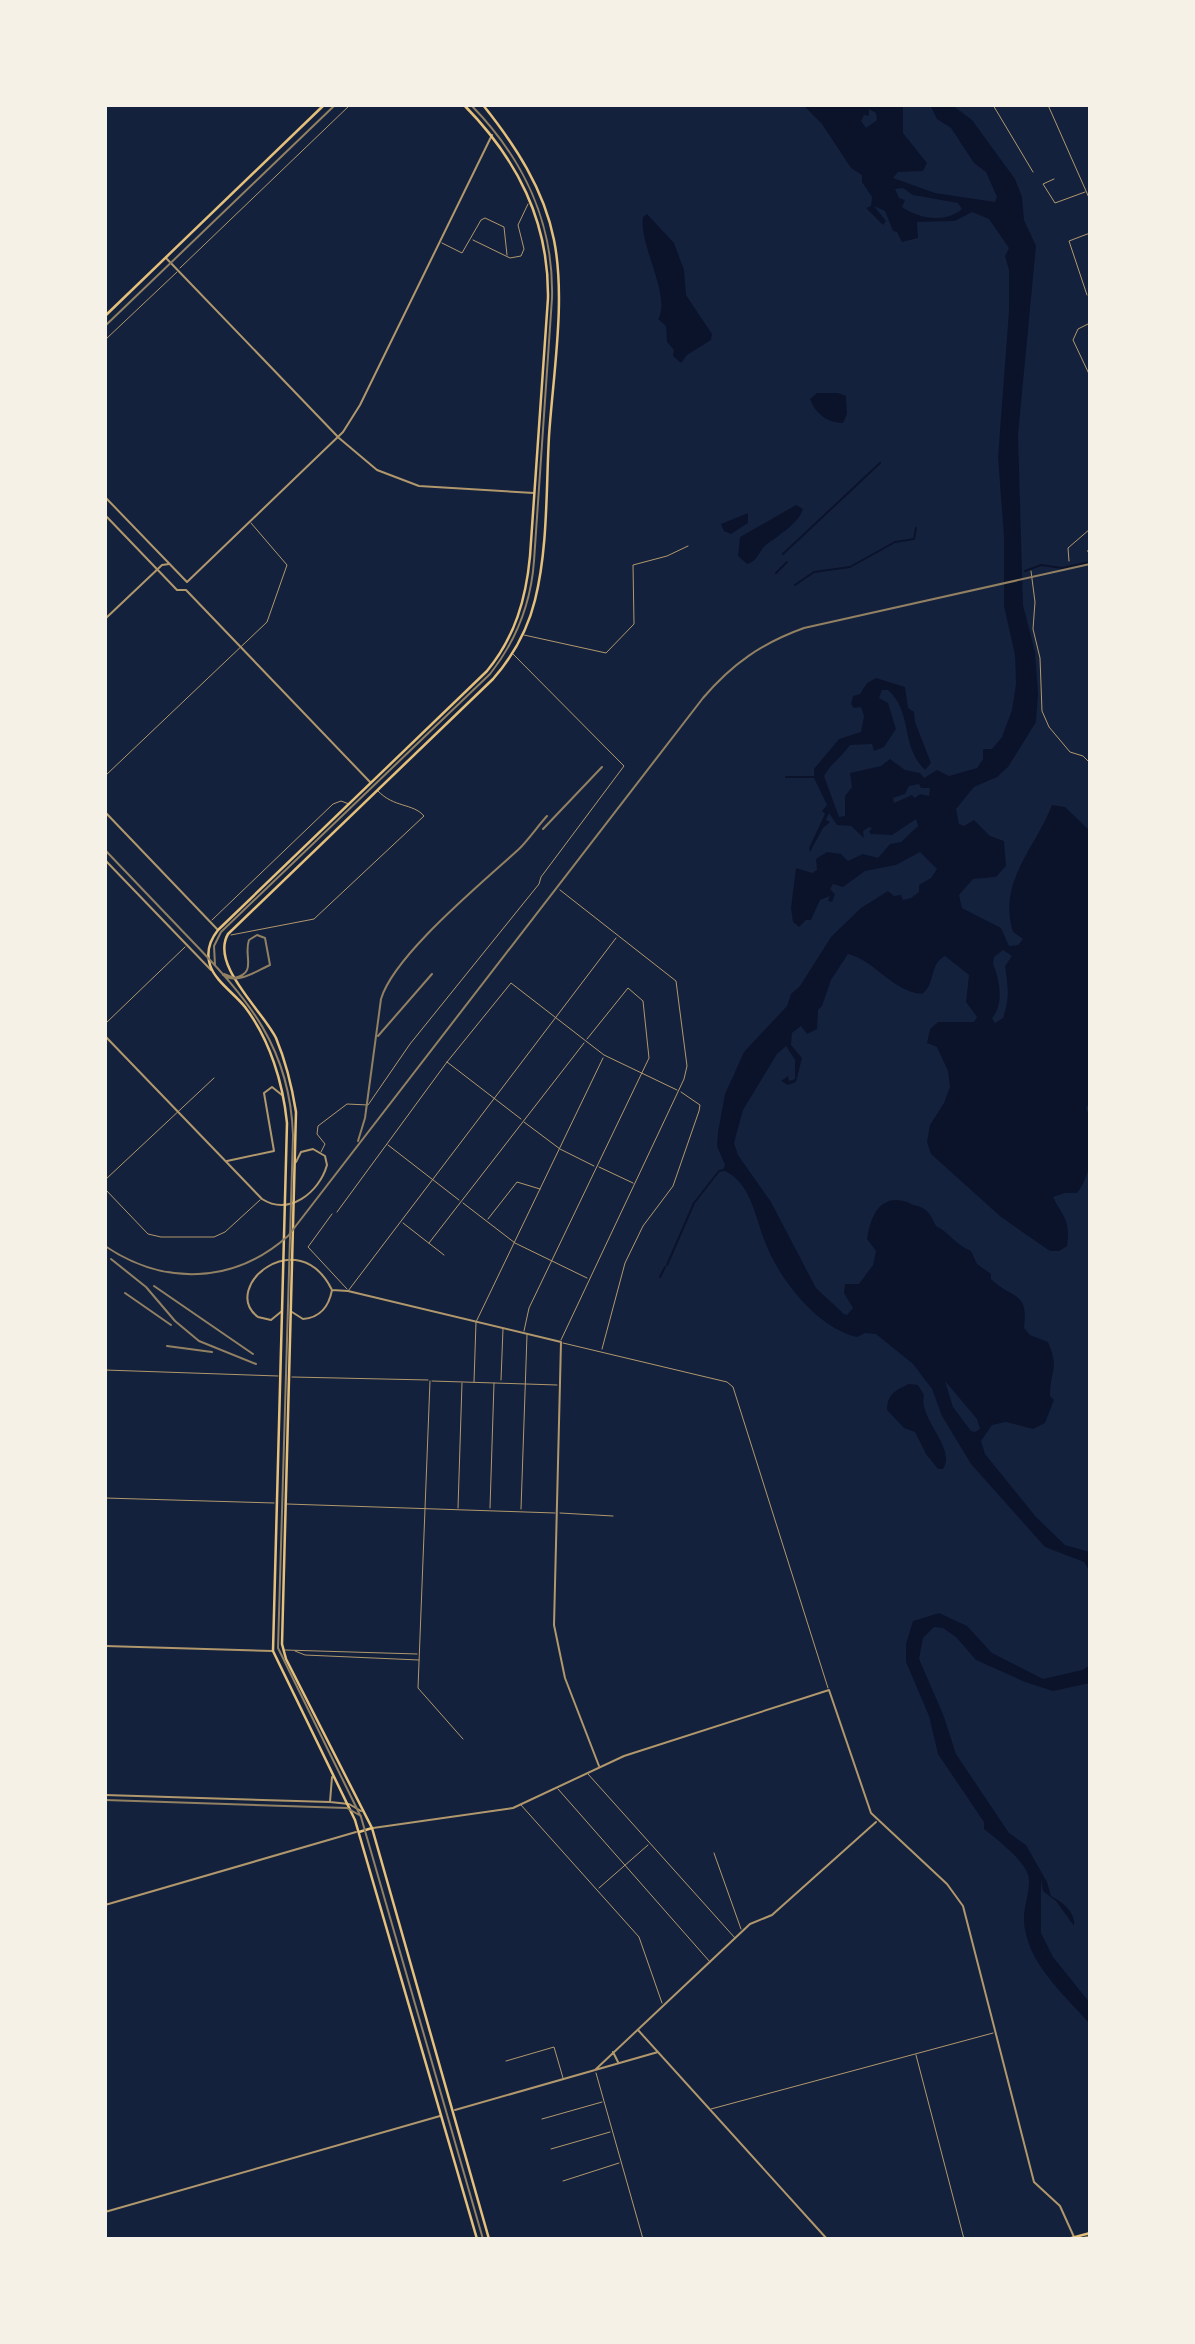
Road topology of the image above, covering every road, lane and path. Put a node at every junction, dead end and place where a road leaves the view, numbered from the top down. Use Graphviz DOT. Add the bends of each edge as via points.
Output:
graph roads {
  1 [pos="324,105"];
  2 [pos="350,105"];
  3 [pos="464,105"];
  4 [pos="484,105"];
  5 [pos="993,105"];
  6 [pos="1048,105"];
  7 [pos="501,128"];
  8 [pos="492,135"];
  9 [pos="1033,172"];
  10 [pos="1054,179"];
  11 [pos="1090,190"];
  12 [pos="1086,191"];
  13 [pos="531,200"];
  14 [pos="1090,200"];
  15 [pos="1090,233"];
  16 [pos="471,239"];
  17 [pos="440,242"];
  18 [pos="508,255"];
  19 [pos="166,258"];
  20 [pos="178,270"];
  21 [pos="1087,295"];
  22 [pos="105,316"];
  23 [pos="1090,323"];
  24 [pos="105,340"];
  25 [pos="1090,376"];
  26 [pos="339,438"];
  27 [pos="535,493"];
  28 [pos="545,494"];
  29 [pos="105,497"];
  30 [pos="105,514"];
  31 [pos="250,522"];
  32 [pos="1090,529"];
  33 [pos="688,546"];
  34 [pos="1069,561"];
  35 [pos="170,564"];
  36 [pos="157,569"];
  37 [pos="1031,571"];
  38 [pos="187,583"];
  39 [pos="186,590"];
  40 [pos="106,617"];
  41 [pos="522,635"];
  42 [pos="240,647"];
  43 [pos="512,653"];
  44 [pos="1090,763"];
  45 [pos="105,776"];
  46 [pos="370,783"];
  47 [pos="377,790"];
  48 [pos="349,804"];
  49 [pos="105,812"];
  50 [pos="105,860"];
  51 [pos="560,890"];
  52 [pos="211,922"];
  53 [pos="223,924"];
  54 [pos="218,930"];
  55 [pos="225,935"];
  56 [pos="617,936"];
  57 [pos="187,946"];
  58 [pos="214,973"];
  59 [pos="556,1018"];
  60 [pos="105,1024"];
  61 [pos="105,1036"];
  62 [pos="585,1041"];
  63 [pos="604,1055"];
  64 [pos="447,1062"];
  65 [pos="641,1073"];
  66 [pos="214,1078"];
  67 [pos="679,1091"];
  68 [pos="284,1096"];
  69 [pos="494,1098"];
  70 [pos="177,1111"];
  71 [pos="523,1121"];
  72 [pos="388,1144"];
  73 [pos="559,1149"];
  74 [pos="321,1152"];
  75 [pos="226,1161"];
  76 [pos="296,1162"];
  77 [pos="597,1167"];
  78 [pos="433,1179"];
  79 [pos="105,1180"];
  80 [pos="635,1184"];
  81 [pos="105,1189"];
  82 [pos="540,1189"];
  83 [pos="262,1199"];
  84 [pos="461,1201"];
  85 [pos="337,1212"];
  86 [pos="332,1214"];
  87 [pos="401,1221"];
  88 [pos="486,1221"];
  89 [pos="515,1242"];
  90 [pos="429,1243"];
  91 [pos="444,1255"];
  92 [pos="553,1260"];
  93 [pos="590,1279"];
  94 [pos="332,1290"];
  95 [pos="348,1291"];
  96 [pos="282,1310"];
  97 [pos="291,1311"];
  98 [pos="476,1322"];
  99 [pos="503,1329"];
  100 [pos="523,1333"];
  101 [pos="527,1334"];
  102 [pos="561,1342"];
  103 [pos="601,1352"];
  104 [pos="105,1370"];
  105 [pos="280,1376"];
  106 [pos="289,1377"];
  107 [pos="430,1381"];
  108 [pos="462,1381"];
  109 [pos="474,1382"];
  110 [pos="494,1382"];
  111 [pos="501,1383"];
  112 [pos="526,1384"];
  113 [pos="559,1385"];
  114 [pos="105,1498"];
  115 [pos="277,1503"];
  116 [pos="285,1503"];
  117 [pos="426,1508"];
  118 [pos="458,1509"];
  119 [pos="490,1510"];
  120 [pos="521,1511"];
  121 [pos="555,1513"];
  122 [pos="613,1516"];
  123 [pos="105,1646"];
  124 [pos="283,1650"];
  125 [pos="293,1650"];
  126 [pos="273,1651"];
  127 [pos="419,1654"];
  128 [pos="419,1660"];
  129 [pos="829,1690"];
  130 [pos="463,1740"];
  131 [pos="599,1766"];
  132 [pos="332,1772"];
  133 [pos="587,1773"];
  134 [pos="557,1787"];
  135 [pos="105,1795"];
  136 [pos="330,1802"];
  137 [pos="349,1804"];
  138 [pos="521,1805"];
  139 [pos="367,1816"];
  140 [pos="877,1821"];
  141 [pos="372,1828"];
  142 [pos="359,1832"];
  143 [pos="650,1844"];
  144 [pos="714,1853"];
  145 [pos="625,1864"];
  146 [pos="597,1889"];
  147 [pos="105,1905"];
  148 [pos="743,1930"];
  149 [pos="735,1938"];
  150 [pos="710,1962"];
  151 [pos="663,2005"];
  152 [pos="637,2029"];
  153 [pos="995,2033"];
  154 [pos="659,2051"];
  155 [pos="613,2052"];
  156 [pos="916,2054"];
  157 [pos="506,2061"];
  158 [pos="619,2063"];
  159 [pos="595,2070"];
  160 [pos="564,2079"];
  161 [pos="604,2101"];
  162 [pos="711,2109"];
  163 [pos="453,2111"];
  164 [pos="442,2116"];
  165 [pos="542,2119"];
  166 [pos="612,2132"];
  167 [pos="551,2149"];
  168 [pos="621,2163"];
  169 [pos="563,2181"];
  170 [pos="105,2213"];
  171 [pos="1090,2233"];
  172 [pos="1075,2238"];
  173 [pos="478,2239"];
  174 [pos="489,2239"];
  175 [pos="643,2239"];
  176 [pos="827,2239"];
  177 [pos="964,2239"];
  178 [pos="1068,2239"];
  1 -- 19 [label="main road"];
  2 -- 20 [label="street"];
  3 -- 8 [label="main road"];
  4 -- 7 [label="main road"];
  5 -- 9 [label="street"];
  6 -- 12 [label="street"];
  7 -- 8 [label="main road"];
  7 -- 28 [label="main road" via="538,190 555,249 558,297"];
  8 -- 13 [label="main road"];
  8 -- 17 [label="street"];
  10 -- 12 [label="street" via="1043,184 1051,200 1062,203"];
  11 -- 12 [label="street"];
  12 -- 14 [label="street"];
  13 -- 18 [label="street" via="518,225 524,249 521,256"];
  13 -- 27 [label="main road" via="545,246 549,285"];
  15 -- 21 [label="street" via="1069,242"];
  16 -- 17 [label="street" via="462,253"];
  16 -- 18 [label="street"];
  16 -- 18 [label="street" via="485,218 504,227"];
  17 -- 26 [label="street" via="360,405"];
  19 -- 20 [label="street"];
  19 -- 22 [label="main road"];
  20 -- 24 [label="street"];
  20 -- 26 [label="street"];
  23 -- 25 [label="street" via="1075,332 1073,340"];
  26 -- 27 [label="street" via="377,470 408,484"];
  26 -- 31 [label="street"];
  27 -- 28 [label="main road"];
  27 -- 46 [label="main road" via="528,580 506,644 478,680"];
  28 -- 41 [label="main road" via="540,579"];
  29 -- 35 [label="street"];
  30 -- 36 [label="street"];
  31 -- 38 [label="street"];
  31 -- 42 [label="street" via="287,562 269,619"];
  32 -- 34 [label="street" via="1068,548"];
  33 -- 41 [label="street" via="633,565 634,624 606,653"];
  35 -- 36 [label="street"];
  35 -- 38 [label="street"];
  36 -- 39 [label="street" via="179,592"];
  36 -- 40 [label="street"];
  37 -- 44 [label="street" via="1042,711 1070,752"];
  38 -- 39 [label="street"];
  39 -- 42 [label="street"];
  41 -- 43 [label="main road"];
  42 -- 45 [label="street"];
  42 -- 46 [label="street"];
  43 -- 47 [label="main road" via="483,690"];
  43 -- 74 [label="street" via="624,766 368,1105 347,1104 318,1126 317,1134 325,1144"];
  46 -- 47 [label="main road"];
  46 -- 48 [label="main road"];
  47 -- 55 [label="main road"];
  47 -- 55 [label="street" via="388,801 424,816 314,919"];
  48 -- 52 [label="street" via="333,804"];
  48 -- 53 [label="main road"];
  49 -- 52 [label="street"];
  50 -- 57 [label="street"];
  51 -- 56 [label="street"];
  52 -- 54 [label="street"];
  53 -- 54 [label="main road"];
  53 -- 55 [label="street"];
  54 -- 55 [label="main road"];
  54 -- 58 [label="main road" via="209,950"];
  55 -- 76 [label="main road" via="229,969 283,1057 296,1112"];
  56 -- 59 [label="street"];
  56 -- 67 [label="street" via="677,983 687,1066"];
  57 -- 58 [label="street"];
  57 -- 60 [label="street"];
  58 -- 68 [label="main road" via="256,1024"];
  59 -- 62 [label="street"];
  59 -- 64 [label="street" via="511,983"];
  59 -- 69 [label="street"];
  61 -- 70 [label="street"];
  62 -- 63 [label="street"];
  62 -- 65 [label="street" via="628,988 643,1001 649,1058"];
  62 -- 71 [label="street"];
  63 -- 65 [label="street"];
  63 -- 73 [label="street"];
  64 -- 69 [label="street"];
  64 -- 72 [label="street"];
  65 -- 67 [label="street"];
  65 -- 77 [label="street"];
  66 -- 70 [label="street"];
  67 -- 80 [label="street"];
  67 -- 103 [label="street" via="696,1100 699,1111 673,1186 643,1226 625,1263"];
  68 -- 75 [label="street" via="272,1087 264,1093 274,1151"];
  68 -- 96 [label="main road" via="288,1135"];
  69 -- 71 [label="street"];
  69 -- 78 [label="street"];
  70 -- 75 [label="street"];
  70 -- 79 [label="street"];
  71 -- 73 [label="street"];
  71 -- 84 [label="street"];
  72 -- 78 [label="street"];
  72 -- 85 [label="street"];
  73 -- 77 [label="street"];
  73 -- 82 [label="street"];
  74 -- 76 [label="street" via="305,1150"];
  74 -- 83 [label="street" via="327,1162 324,1173 304,1197 283,1207"];
  75 -- 83 [label="street"];
  76 -- 97 [label="main road"];
  77 -- 80 [label="street"];
  77 -- 92 [label="street"];
  78 -- 84 [label="street"];
  78 -- 87 [label="street"];
  80 -- 93 [label="street"];
  81 -- 83 [label="street" via="145,1231 161,1237 214,1237"];
  82 -- 88 [label="street" via="517,1182"];
  82 -- 89 [label="street"];
  84 -- 88 [label="street"];
  84 -- 90 [label="street"];
  86 -- 95 [label="street" via="308,1247"];
  87 -- 90 [label="street"];
  87 -- 95 [label="street"];
  88 -- 89 [label="street"];
  89 -- 92 [label="street"];
  89 -- 98 [label="street"];
  90 -- 91 [label="street"];
  92 -- 93 [label="street"];
  92 -- 100 [label="street" via="529,1308"];
  93 -- 102 [label="street"];
  94 -- 95 [label="street"];
  94 -- 96 [label="street" via="312,1265 291,1259 276,1262 254,1278 247,1302 263,1319 274,1319"];
  94 -- 97 [label="street" via="326,1307 313,1318 303,1320"];
  95 -- 98 [label="street"];
  96 -- 105 [label="main road"];
  97 -- 106 [label="main road"];
  98 -- 99 [label="street"];
  98 -- 109 [label="street"];
  99 -- 100 [label="street"];
  99 -- 111 [label="street"];
  100 -- 101 [label="street"];
  101 -- 102 [label="street"];
  101 -- 112 [label="street"];
  102 -- 103 [label="street"];
  102 -- 113 [label="street"];
  103 -- 129 [label="street" via="732,1385"];
  104 -- 105 [label="street"];
  105 -- 115 [label="main road"];
  106 -- 107 [label="street"];
  106 -- 116 [label="main road"];
  107 -- 108 [label="street"];
  107 -- 117 [label="street"];
  108 -- 109 [label="street"];
  108 -- 118 [label="street"];
  109 -- 110 [label="street"];
  110 -- 111 [label="street"];
  110 -- 119 [label="street"];
  111 -- 112 [label="street"];
  112 -- 113 [label="street"];
  112 -- 120 [label="street"];
  113 -- 121 [label="street"];
  114 -- 115 [label="street"];
  115 -- 116 [label="main road"];
  115 -- 126 [label="main road"];
  116 -- 117 [label="street"];
  116 -- 124 [label="main road"];
  117 -- 118 [label="street"];
  117 -- 127 [label="street"];
  118 -- 119 [label="street"];
  119 -- 120 [label="street"];
  120 -- 121 [label="street"];
  121 -- 122 [label="street"];
  121 -- 131 [label="street" via="555,1632 565,1678"];
  123 -- 126 [label="street"];
  124 -- 125 [label="street"];
  124 -- 126 [label="main road"];
  124 -- 139 [label="main road"];
  125 -- 127 [label="street"];
  125 -- 128 [label="street" via="305,1655"];
  126 -- 132 [label="main road"];
  127 -- 128 [label="street"];
  128 -- 130 [label="street" via="419,1690"];
  129 -- 131 [label="street"];
  129 -- 140 [label="street" via="865,1801"];
  131 -- 133 [label="street"];
  132 -- 136 [label="street"];
  132 -- 137 [label="main road"];
  133 -- 134 [label="street"];
  133 -- 143 [label="street"];
  134 -- 138 [label="street"];
  134 -- 145 [label="street"];
  135 -- 136 [label="street"];
  136 -- 137 [label="street"];
  137 -- 139 [label="street"];
  137 -- 142 [label="main road"];
  138 -- 141 [label="street"];
  138 -- 146 [label="street"];
  139 -- 141 [label="main road"];
  140 -- 148 [label="street" via="772,1915"];
  140 -- 153 [label="street" via="960,1899"];
  141 -- 142 [label="main road"];
  141 -- 163 [label="main road"];
  142 -- 147 [label="street"];
  142 -- 164 [label="main road"];
  143 -- 145 [label="street"];
  143 -- 149 [label="street"];
  144 -- 148 [label="street"];
  145 -- 146 [label="street"];
  145 -- 150 [label="street"];
  146 -- 151 [label="street" via="641,1940"];
  148 -- 149 [label="street"];
  149 -- 150 [label="street"];
  150 -- 151 [label="street"];
  151 -- 152 [label="street"];
  152 -- 154 [label="street"];
  152 -- 155 [label="street"];
  153 -- 156 [label="street"];
  153 -- 172 [label="street" via="1034,2182 1060,2206"];
  154 -- 158 [label="street"];
  154 -- 162 [label="street"];
  155 -- 158 [label="street"];
  155 -- 159 [label="street"];
  156 -- 162 [label="street"];
  156 -- 177 [label="street"];
  157 -- 160 [label="street" via="554,2047"];
  158 -- 159 [label="street"];
  159 -- 160 [label="street"];
  159 -- 161 [label="street"];
  160 -- 163 [label="street"];
  161 -- 165 [label="street"];
  161 -- 166 [label="street"];
  162 -- 176 [label="street"];
  163 -- 164 [label="main road"];
  163 -- 174 [label="main road"];
  164 -- 170 [label="street"];
  164 -- 173 [label="main road"];
  166 -- 167 [label="street"];
  166 -- 168 [label="street"];
  168 -- 169 [label="street"];
  168 -- 175 [label="street"];
  171 -- 172 [label="main road"];
  172 -- 178 [label="main road"];
}
